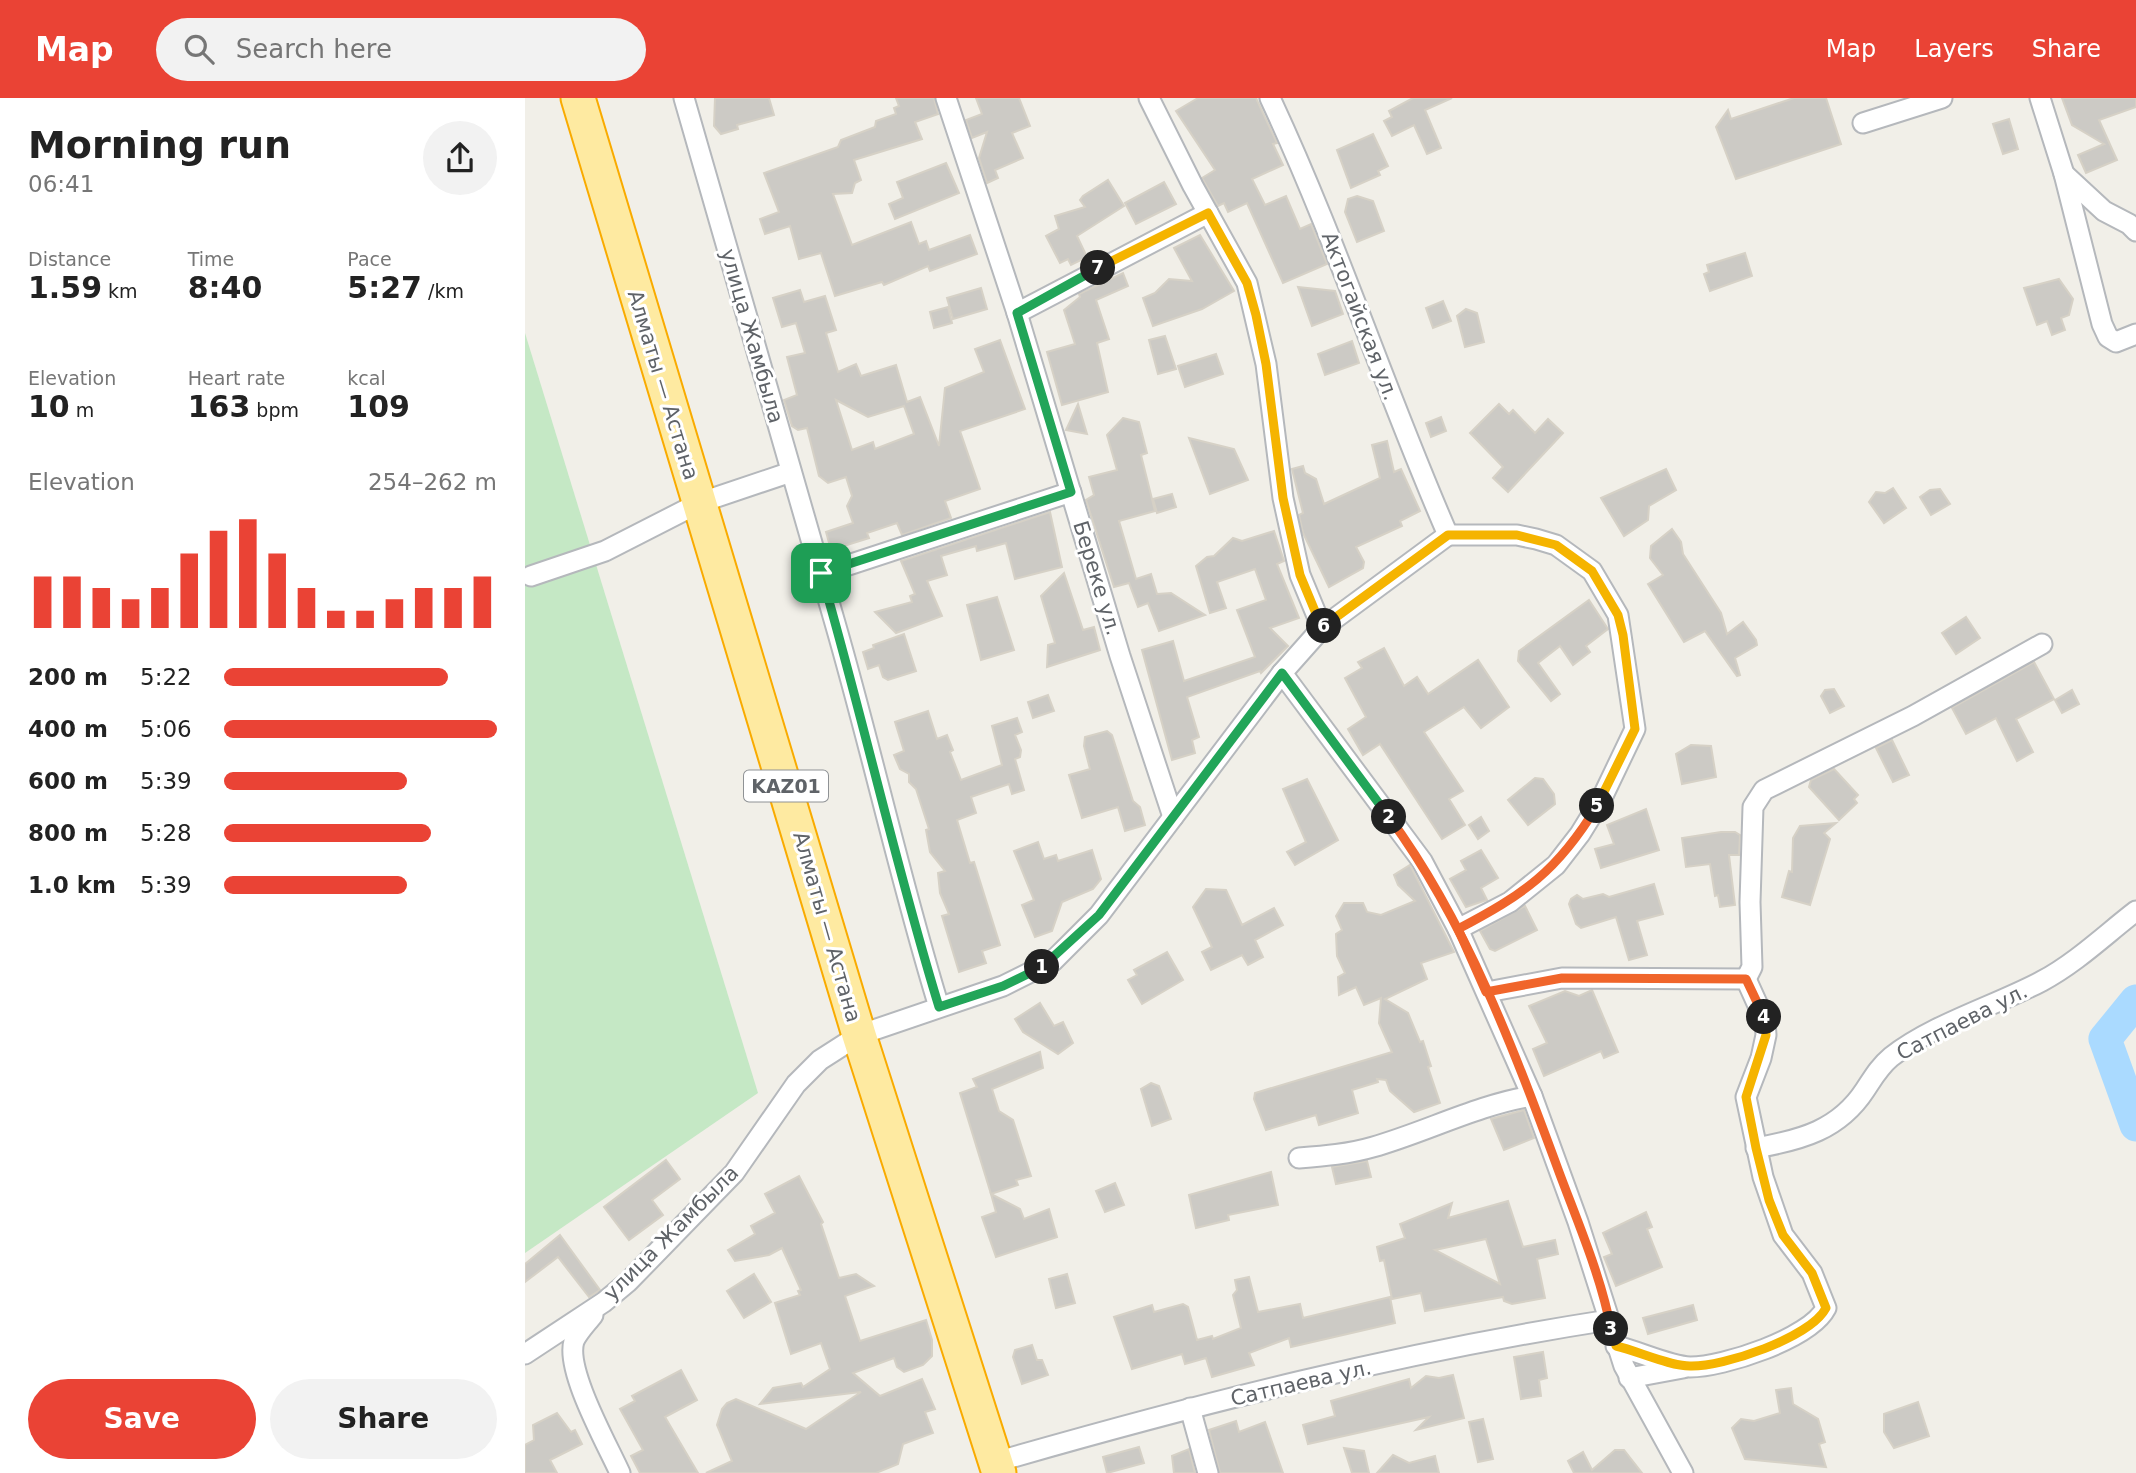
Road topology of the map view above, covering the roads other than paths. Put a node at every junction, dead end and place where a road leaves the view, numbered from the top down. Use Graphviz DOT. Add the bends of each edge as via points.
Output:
graph roads {
  1 [pos="577,98"];
  2 [pos="684,98"];
  3 [pos="946,98"];
  4 [pos="1149,98"];
  5 [pos="1270,98"];
  6 [pos="1942,98"];
  7 [pos="2040,98"];
  8 [pos="1863,122"];
  9 [pos="2064,174"];
  10 [pos="2109,212"];
  11 [pos="1208,213"];
  12 [pos="2136,214"];
  13 [pos="2136,231"];
  14 [pos="1017,313"];
  15 [pos="2136,334"];
  16 [pos="791,472"];
  17 [pos="1071,492"];
  18 [pos="699,503"];
  19 [pos="1448,535"];
  20 [pos="821,573"];
  21 [pos="531,576"];
  22 [pos="1322,628"];
  23 [pos="2042,644"];
  24 [pos="1282,673"];
  25 [pos="1173,817"];
  26 [pos="2136,911"];
  27 [pos="1458,929"];
  28 [pos="1746,979"];
  29 [pos="1486,992"];
  30 [pos="939,1007"];
  31 [pos="859,1035"];
  32 [pos="1532,1096"];
  33 [pos="1756,1148"];
  34 [pos="1299,1158"];
  35 [pos="604,1302"];
  36 [pos="1609,1320"];
  37 [pos="1616,1346"];
  38 [pos="525,1354"];
  39 [pos="1687,1367"];
  40 [pos="1629,1378"];
  41 [pos="1190,1408"];
  42 [pos="998,1467"];
  43 [pos="620,1473"];
  44 [pos="1208,1473"];
  45 [pos="1683,1473"];
  1 -- 18 [label="highway, Алматы — Астана / KАZ01"];
  2 -- 16 [label="street, улица Жамбыла"];
  3 -- 14 [label="street, Береке ул."];
  4 -- 11 [label="street"];
  5 -- 19 [label="street, Актогайская ул." via="1338,254 1406,439"];
  6 -- 8 [label="street"];
  7 -- 9 [label="street"];
  9 -- 10 [label="street"];
  9 -- 15 [label="street" via="2079,243 2108,337 2116,342"];
  10 -- 12 [label="street"];
  10 -- 13 [label="street"];
  11 -- 14 [label="street"];
  11 -- 22 [label="street" via="1237,263 1253,304 1266,364 1283,498 1300,575"];
  14 -- 17 [label="street, Береке ул."];
  16 -- 18 [label="street"];
  16 -- 20 [label="street, улица Жамбыла"];
  17 -- 20 [label="street"];
  17 -- 25 [label="street, Береке ул."];
  18 -- 21 [label="street" via="605,551"];
  18 -- 31 [label="highway, Алматы — Астана / KАZ01"];
  19 -- 22 [label="street, улица Жамбыла"];
  19 -- 27 [label="street" via="1536,539 1556,545 1592,571 1618,615 1635,729 1601,800 1556,864 1510,902"];
  20 -- 30 [label="street, улица Жамбыла" via="888,816 904,893"];
  22 -- 24 [label="street, улица Жамбыла"];
  23 -- 28 [label="street" via="1913,716 1764,790 1753,807 1752,967"];
  24 -- 25 [label="street, улица Жамбыла"];
  24 -- 27 [label="street" via="1422,861"];
  25 -- 30 [label="street, улица Жамбыла" via="1099,915 1053,961 1003,986"];
  26 -- 33 [label="street, Сатпаева ул." via="2046,979 1891,1057 1841,1118 1826,1129"];
  27 -- 29 [label="street"];
  28 -- 29 [label="street" via="1562,978"];
  28 -- 33 [label="street" via="1760,1004 1766,1035 1746,1097"];
  29 -- 32 [label="street"];
  30 -- 31 [label="street, улица Жамбыла"];
  31 -- 35 [label="street, улица Жамбыла" via="820,1060 796,1084 734,1173"];
  31 -- 42 [label="highway, Алматы — Астана / KАZ01"];
  32 -- 34 [label="street" via="1507,1100 1375,1147"];
  32 -- 36 [label="street"];
  33 -- 39 [label="street" via="1783,1235 1812,1273 1826,1308 1820,1319 1806,1328 1730,1362"];
  35 -- 38 [label="street, улица Жамбыла"];
  35 -- 43 [label="street" via="575,1339 572,1354"];
  36 -- 37 [label="street"];
  36 -- 41 [label="street, Сатпаева ул." via="1320,1377"];
  37 -- 39 [label="street"];
  37 -- 40 [label="street"];
  39 -- 40 [label="street"];
  40 -- 45 [label="street"];
  41 -- 42 [label="street, Сатпаева ул."];
  41 -- 44 [label="street"];
}
